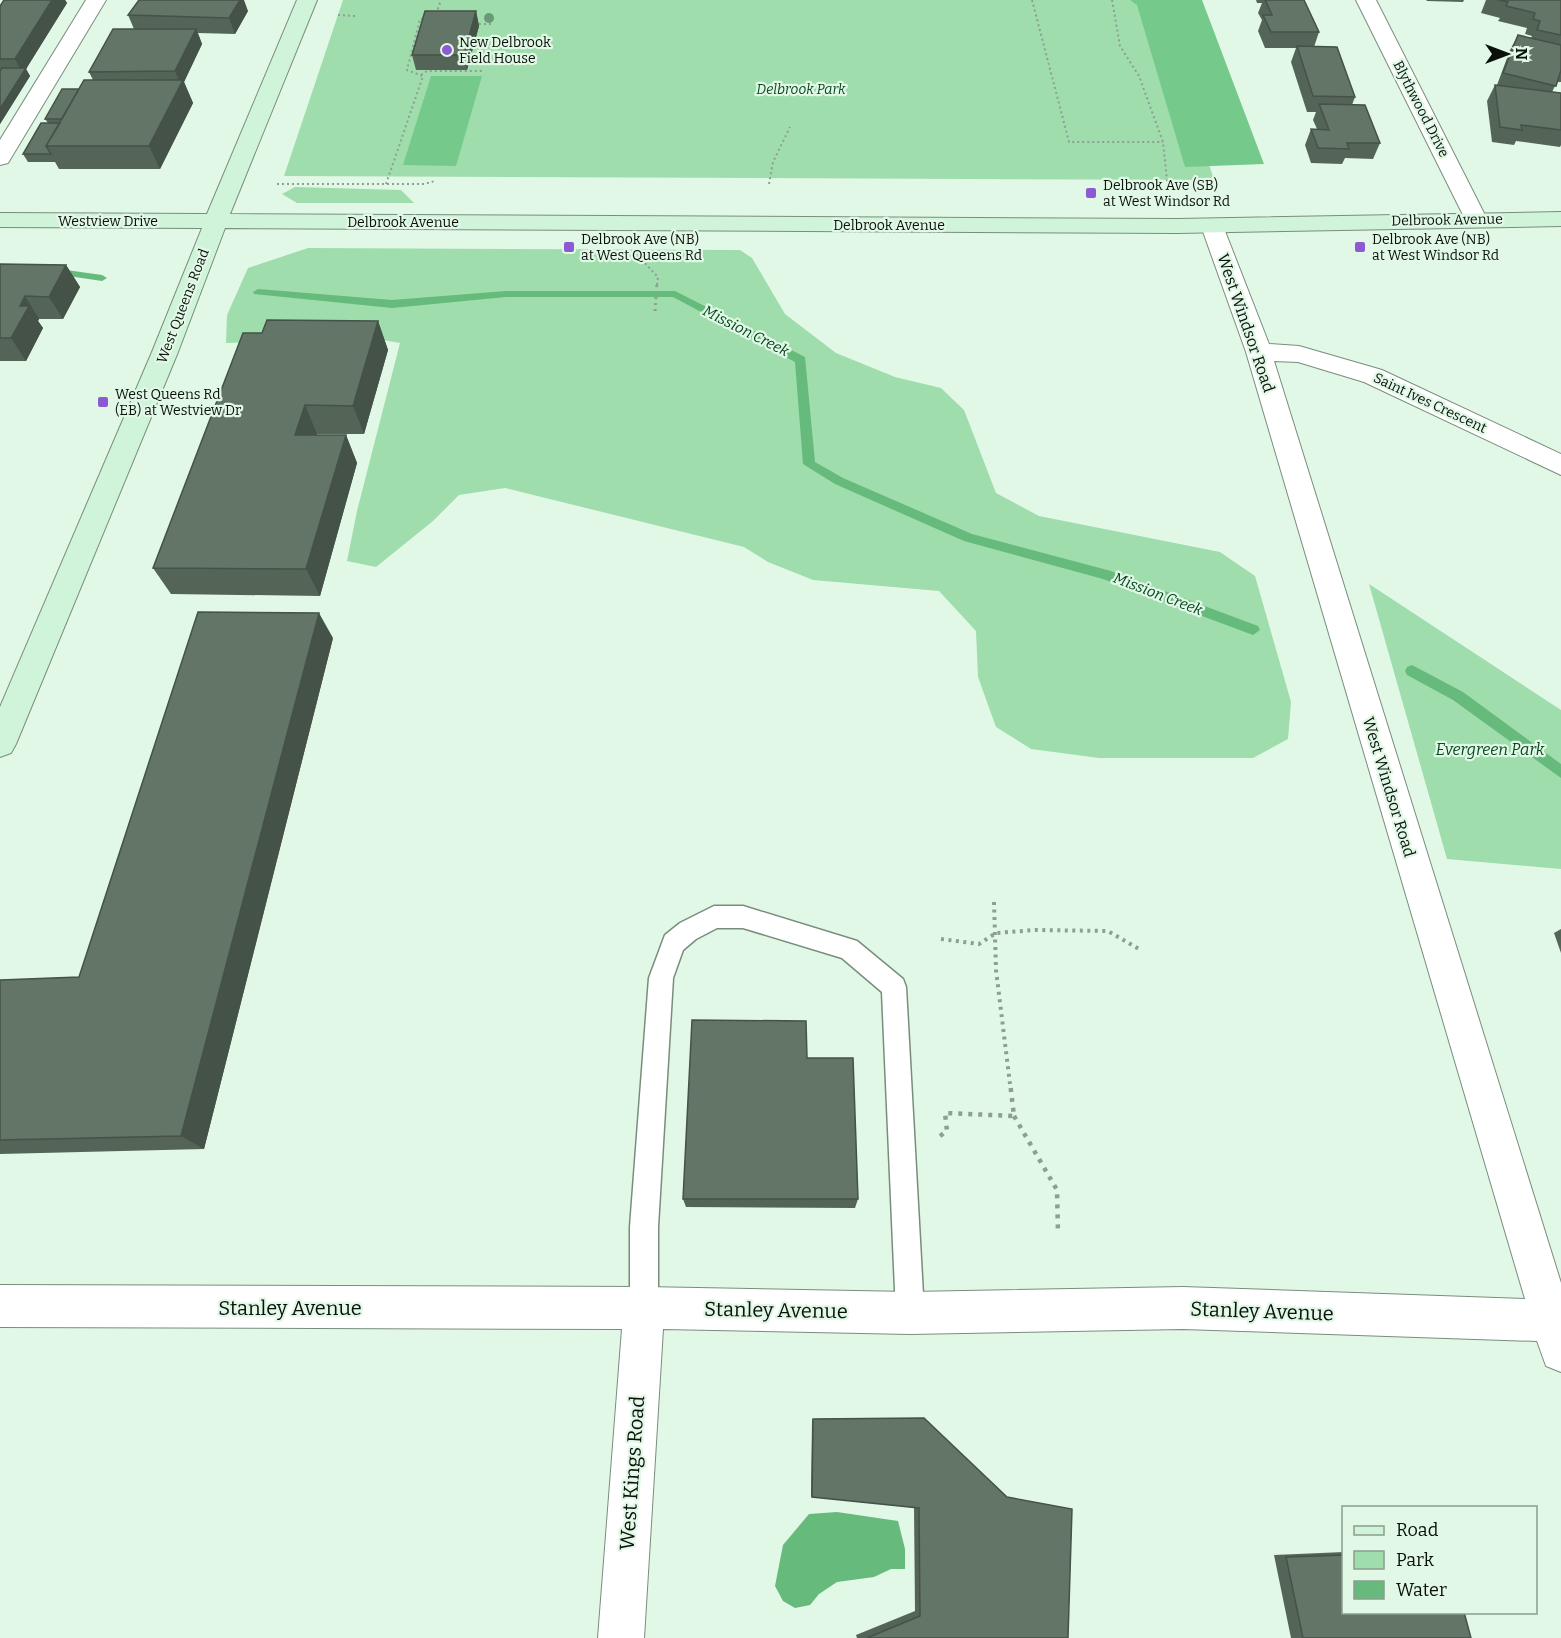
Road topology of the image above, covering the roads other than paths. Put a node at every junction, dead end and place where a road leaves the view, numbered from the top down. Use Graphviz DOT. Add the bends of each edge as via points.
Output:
graph roads {
  1 [pos="96,0"];
  2 [pos="308,0"];
  3 [pos="1366,0"];
  4 [pos="0,158"];
  5 [pos="1476,219"];
  6 [pos="1561,219"];
  7 [pos="0,220"];
  8 [pos="216,221"];
  9 [pos="1212,226"];
  10 [pos="1259,352"];
  11 [pos="1561,465"];
  12 [pos="0,744"];
  13 [pos="0,1306"];
  14 [pos="644,1308"];
  15 [pos="910,1313"];
  16 [pos="1558,1330"];
  17 [pos="621,1638"];
  1 -- 4 [label="street"];
  2 -- 8 [label="street, West Queens Road"];
  3 -- 5 [label="street, Blythwood Drive"];
  5 -- 6 [label="street, Delbrook Avenue"];
  5 -- 9 [label="street, Delbrook Avenue"];
  7 -- 8 [label="street, Westview Drive"];
  8 -- 9 [label="street, Delbrook Avenue"];
  8 -- 12 [label="street, West Queens Road"];
  9 -- 10 [label="street, West Windsor Road"];
  10 -- 11 [label="street, Saint Ives Crescent" via="1299,354 1373,376"];
  10 -- 16 [label="street, West Windsor Road"];
  13 -- 14 [label="street, Stanley Avenue"];
  14 -- 15 [label="street, Stanley Avenue"];
  14 -- 15 [label="lane" via="644,1227 661,978 673,943 688,931 714,917 743,917 849,949 894,987"];
  14 -- 17 [label="street, West Kings Road"];
  15 -- 16 [label="street, Stanley Avenue" via="1183,1308"];
}
